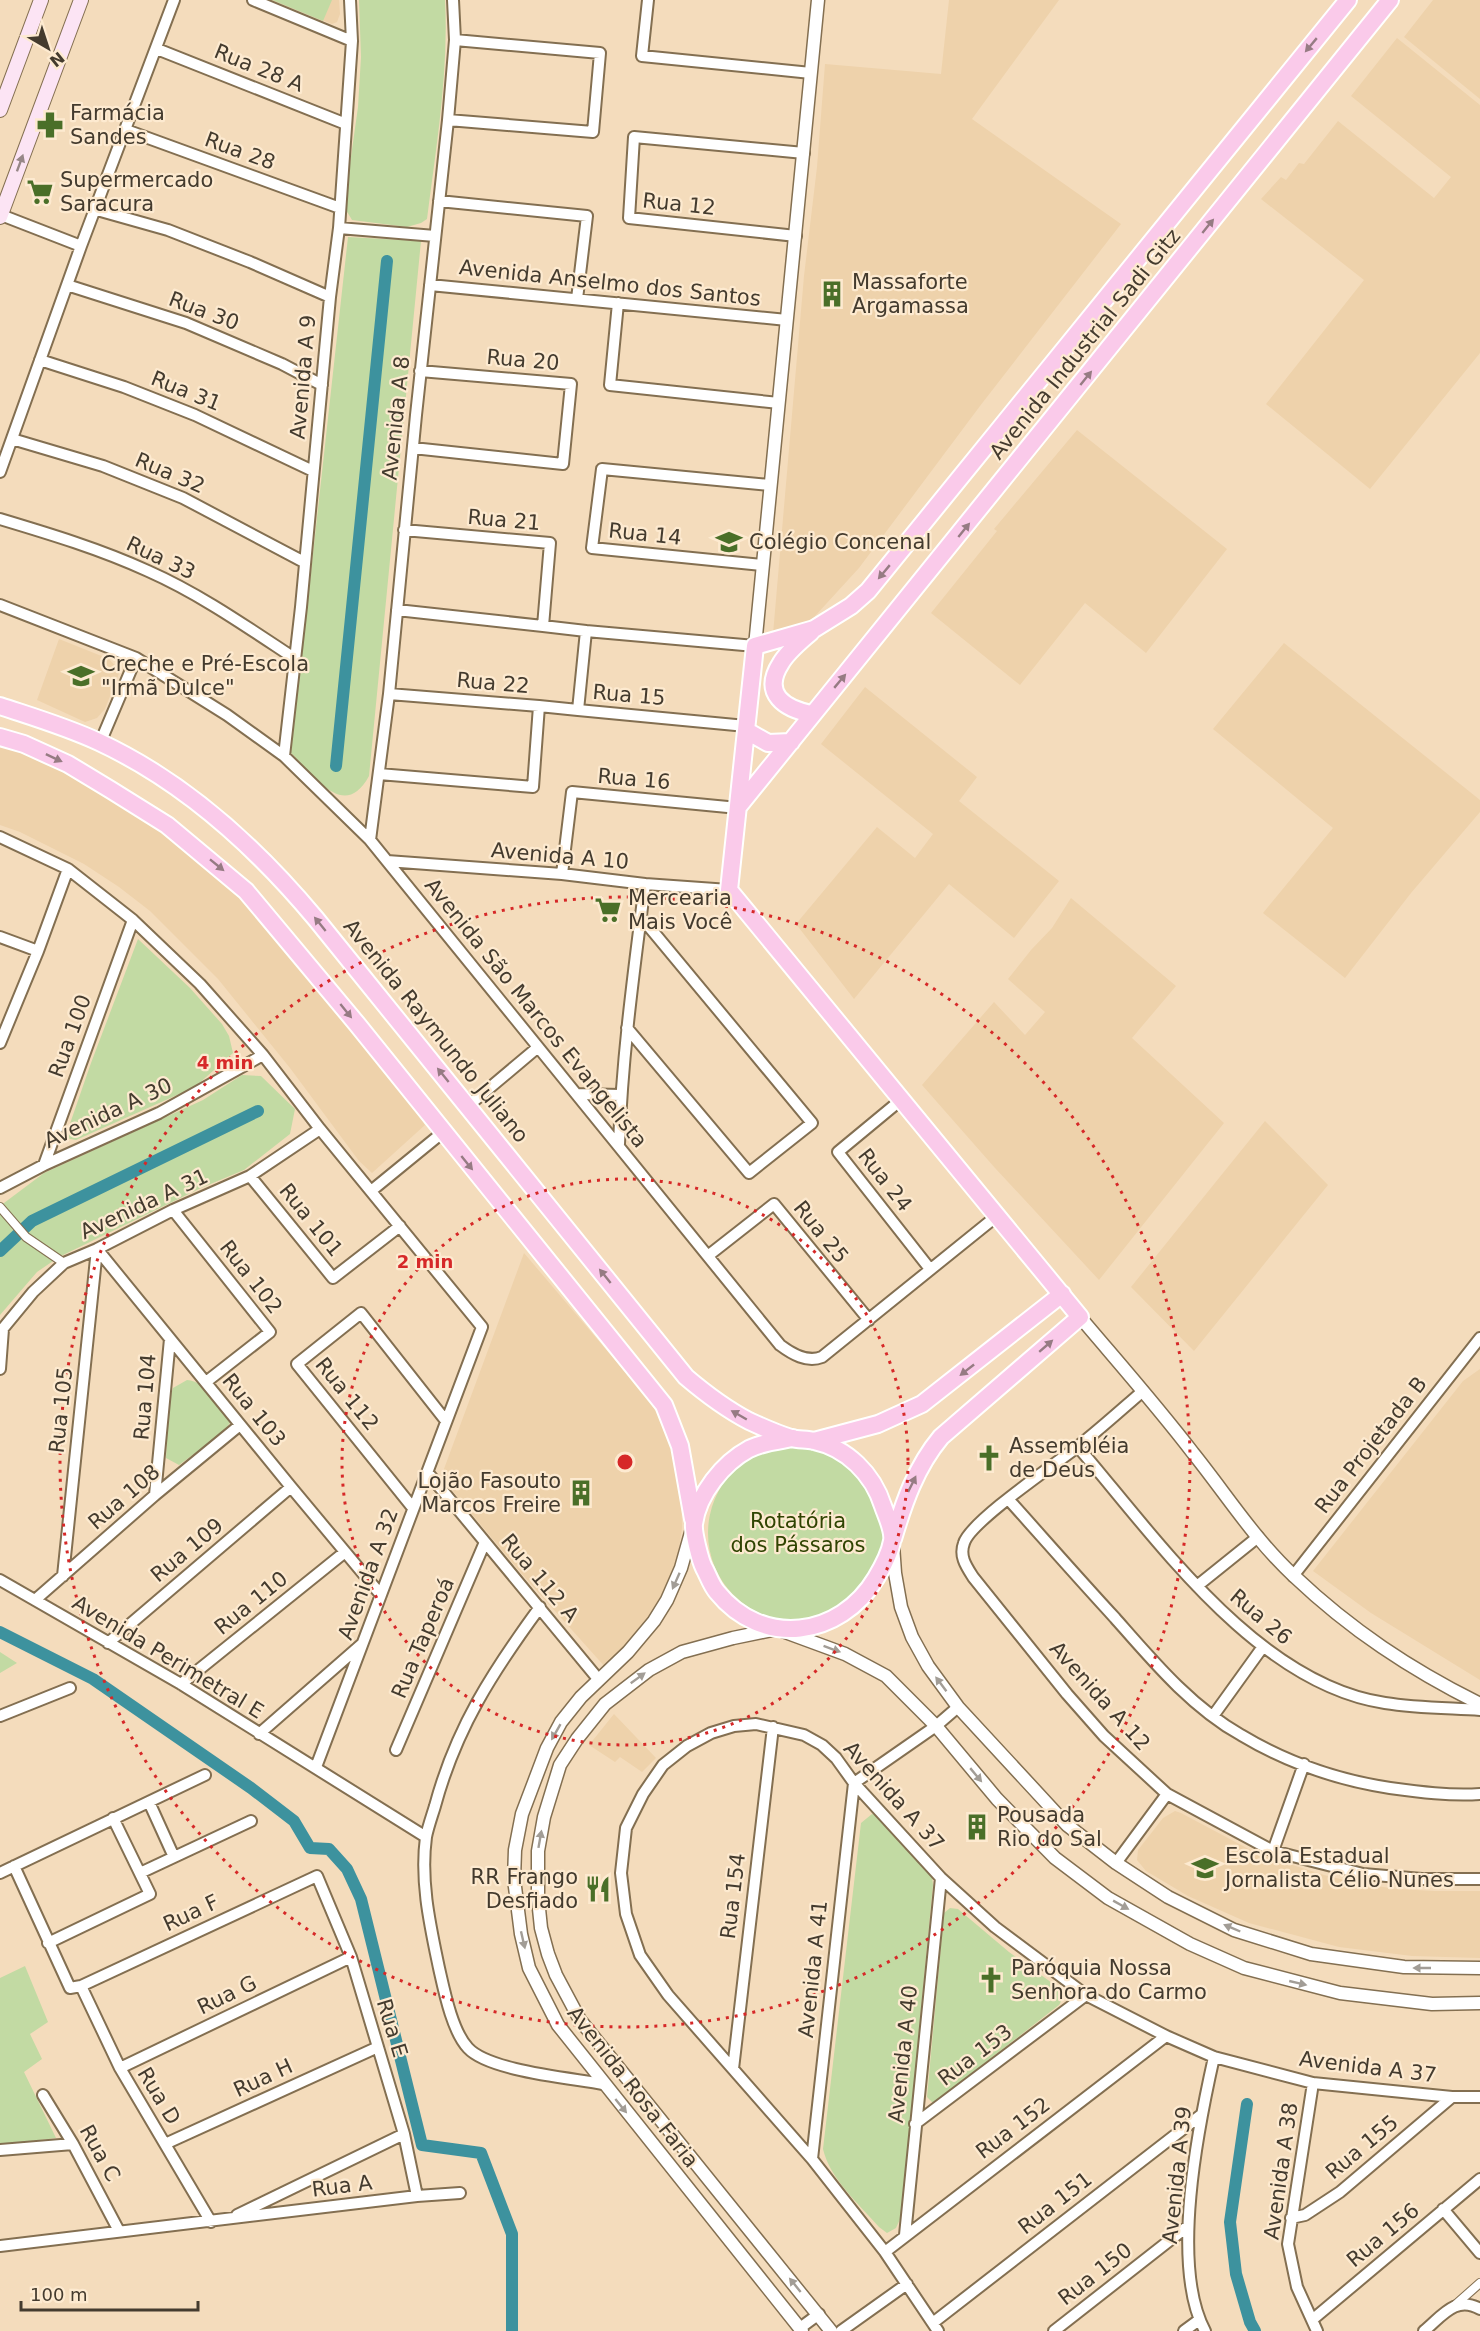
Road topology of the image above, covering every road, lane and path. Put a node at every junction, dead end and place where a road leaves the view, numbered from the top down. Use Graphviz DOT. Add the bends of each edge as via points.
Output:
graph roads {
  1 [pos="41,0"];
  2 [pos="81,0"];
  3 [pos="174,0"];
  4 [pos="253,0"];
  5 [pos="350,0"];
  6 [pos="453,0"];
  7 [pos="648,0"];
  8 [pos="818,0"];
  9 [pos="1348,0"];
  10 [pos="1390,0"];
  11 [pos="455,40"];
  12 [pos="352,41"];
  13 [pos="157,49"];
  14 [pos="811,74"];
  15 [pos="3,96"];
  16 [pos="0,110"];
  17 [pos="448,120"];
  18 [pos="346,124"];
  19 [pos="126,130"];
  20 [pos="804,153"];
  21 [pos="439,201"];
  22 [pos="340,208"];
  23 [pos="97,210"];
  24 [pos="0,216"];
  25 [pos="339,228"];
  26 [pos="435,236"];
  27 [pos="796,236"];
  28 [pos="81,246"];
  29 [pos="67,285"];
  30 [pos="430,285"];
  31 [pos="330,297"];
  32 [pos="577,299"];
  33 [pos="618,303"];
  34 [pos="787,320"];
  35 [pos="40,360"];
  36 [pos="420,371"];
  37 [pos="322,385"];
  38 [pos="779,403"];
  39 [pos="12,439"];
  40 [pos="412,448"];
  41 [pos="313,471"];
  42 [pos="0,472"];
  43 [pos="770,485"];
  44 [pos="0,519"];
  45 [pos="404,530"];
  46 [pos="304,562"];
  47 [pos="762,566"];
  48 [pos="0,604"];
  49 [pos="397,610"];
  50 [pos="543,626"];
  51 [pos="814,629"];
  52 [pos="586,631"];
  53 [pos="755,646"];
  54 [pos="136,658"];
  55 [pos="294,658"];
  56 [pos="389,694"];
  57 [pos="0,706"];
  58 [pos="539,706"];
  59 [pos="578,710"];
  60 [pos="812,714"];
  61 [pos="746,728"];
  62 [pos="0,737"];
  63 [pos="791,742"];
  64 [pos="100,743"];
  65 [pos="284,756"];
  66 [pos="379,774"];
  67 [pos="738,808"];
  68 [pos="0,837"];
  69 [pos="369,840"];
  70 [pos="387,861"];
  71 [pos="68,869"];
  72 [pos="562,874"];
  73 [pos="645,884"];
  74 [pos="729,890"];
  75 [pos="641,917"];
  76 [pos="133,920"];
  77 [pos="0,937"];
  78 [pos="38,951"];
  79 [pos="3,1026"];
  80 [pos="627,1028"];
  81 [pos="0,1043"];
  82 [pos="537,1048"];
  83 [pos="263,1055"];
  84 [pos="578,1094"];
  85 [pos="620,1095"];
  86 [pos="902,1099"];
  87 [pos="468,1106"];
  88 [pos="320,1129"];
  89 [pos="442,1132"];
  90 [pos="619,1144"];
  91 [pos="44,1165"];
  92 [pos="250,1176"];
  93 [pos="0,1188"];
  94 [pos="371,1191"];
  95 [pos="0,1207"];
  96 [pos="173,1210"];
  97 [pos="998,1215"];
  98 [pos="400,1226"];
  99 [pos="98,1249"];
  100 [pos="709,1256"];
  101 [pos="64,1263"];
  102 [pos="930,1269"];
  103 [pos="1062,1294"];
  104 [pos="1080,1317"];
  105 [pos="868,1320"];
  106 [pos="2,1330"];
  107 [pos="1480,1338"];
  108 [pos="170,1339"];
  109 [pos="0,1369"];
  110 [pos="207,1382"];
  111 [pos="1143,1391"];
  112 [pos="446,1421"];
  113 [pos="240,1425"];
  114 [pos="793,1438"];
  115 [pos="814,1441"];
  116 [pos="1078,1447"];
  117 [pos="428,1473"];
  118 [pos="291,1487"];
  119 [pos="155,1495"];
  120 [pos="1009,1500"];
  121 [pos="413,1508"];
  122 [pos="693,1525"];
  123 [pos="1258,1537"];
  124 [pos="893,1539"];
  125 [pos="485,1542"];
  126 [pos="345,1552"];
  127 [pos="63,1576"];
  128 [pos="1293,1576"];
  129 [pos="0,1580"];
  130 [pos="1197,1586"];
  131 [pos="381,1595"];
  132 [pos="35,1600"];
  133 [pos="540,1606"];
  134 [pos="777,1629"];
  135 [pos="364,1642"];
  136 [pos="108,1643"];
  137 [pos="1262,1648"];
  138 [pos="599,1680"];
  139 [pos="180,1684"];
  140 [pos="70,1688"];
  141 [pos="1480,1704"];
  142 [pos="958,1707"];
  143 [pos="1480,1710"];
  144 [pos="0,1716"];
  145 [pos="1213,1716"];
  146 [pos="936,1726"];
  147 [pos="773,1727"];
  148 [pos="259,1734"];
  149 [pos="396,1750"];
  150 [pos="1304,1764"];
  151 [pos="316,1767"];
  152 [pos="204,1775"];
  153 [pos="854,1783"];
  154 [pos="1167,1794"];
  155 [pos="1480,1794"];
  156 [pos="149,1802"];
  157 [pos="113,1818"];
  158 [pos="251,1821"];
  159 [pos="426,1837"];
  160 [pos="1273,1851"];
  161 [pos="174,1857"];
  162 [pos="1116,1863"];
  163 [pos="14,1866"];
  164 [pos="0,1873"];
  165 [pos="141,1873"];
  166 [pos="318,1876"];
  167 [pos="941,1878"];
  168 [pos="1480,1878"];
  169 [pos="48,1943"];
  170 [pos="351,1957"];
  171 [pos="1480,1968"];
  172 [pos="81,1986"];
  173 [pos="1086,1995"];
  174 [pos="1480,2002"];
  175 [pos="1166,2036"];
  176 [pos="378,2047"];
  177 [pos="1214,2057"];
  178 [pos="120,2068"];
  179 [pos="733,2069"];
  180 [pos="1313,2083"];
  181 [pos="603,2084"];
  182 [pos="44,2094"];
  183 [pos="1452,2097"];
  184 [pos="1480,2097"];
  185 [pos="1201,2115"];
  186 [pos="915,2124"];
  187 [pos="404,2134"];
  188 [pos="673,2135"];
  189 [pos="73,2144"];
  190 [pos="165,2144"];
  191 [pos="656,2149"];
  192 [pos="0,2151"];
  193 [pos="812,2159"];
  194 [pos="1480,2179"];
  195 [pos="460,2193"];
  196 [pos="417,2196"];
  197 [pos="1443,2209"];
  198 [pos="1291,2218"];
  199 [pos="228,2219"];
  200 [pos="211,2222"];
  201 [pos="1188,2226"];
  202 [pos="120,2231"];
  203 [pos="905,2235"];
  204 [pos="0,2246"];
  205 [pos="885,2252"];
  206 [pos="1480,2253"];
  207 [pos="1480,2283"];
  208 [pos="907,2284"];
  209 [pos="1454,2306"];
  210 [pos="1480,2309"];
  211 [pos="819,2314"];
  212 [pos="1199,2320"];
  213 [pos="1312,2320"];
  214 [pos="936,2326"];
  215 [pos="801,2330"];
  216 [pos="831,2331"];
  217 [pos="841,2331"];
  218 [pos="1054,2331"];
  219 [pos="1184,2331"];
  220 [pos="1205,2331"];
  221 [pos="1317,2331"];
  222 [pos="1424,2331"];
  1 -- 15 [label="main road"];
  24 -- 2 [label="main road, one-way"];
  3 -- 13 [label="street"];
  4 -- 12 [label="street"];
  5 -- 12 [label="street, Avenida A 9"];
  6 -- 11 [label="street, Avenida A 8"];
  7 -- 14 [label="street" via="642,56"];
  8 -- 14 [label="street"];
  9 -- 51 [label="main road, Avenida Industrial Sadi Gitz, one-way" via="868,591"];
  60 -- 10 [label="main road, Avenida Industrial Sadi Gitz, one-way"];
  11 -- 17 [label="street, Avenida A 8"];
  11 -- 17 [label="street" via="600,53 593,132"];
  12 -- 18 [label="street, Avenida A 9"];
  13 -- 18 [label="street, Rua 28 A"];
  13 -- 19 [label="street"];
  14 -- 20 [label="street"];
  15 -- 16 [label="main road"];
  17 -- 21 [label="street, Avenida A 8"];
  18 -- 22 [label="street, Avenida A 9"];
  19 -- 22 [label="street, Rua 28"];
  19 -- 23 [label="street"];
  20 -- 27 [label="street"];
  20 -- 27 [label="street, Rua 12" via="634,137 629,218"];
  21 -- 26 [label="street, Avenida A 8"];
  21 -- 32 [label="street" via="587,216"];
  22 -- 25 [label="street, Avenida A 9"];
  23 -- 28 [label="street"];
  23 -- 31 [label="street" via="168,230"];
  24 -- 28 [label="street"];
  25 -- 26 [label="street"];
  25 -- 31 [label="street, Avenida A 9"];
  26 -- 30 [label="street, Avenida A 8"];
  27 -- 34 [label="street"];
  28 -- 29 [label="street"];
  29 -- 35 [label="street"];
  29 -- 37 [label="street, Rua 30" via="186,323"];
  30 -- 32 [label="street, Avenida Anselmo dos Santos"];
  30 -- 36 [label="street, Avenida A 8"];
  31 -- 37 [label="street, Avenida A 9"];
  32 -- 33 [label="street, Avenida Anselmo dos Santos"];
  33 -- 34 [label="street, Avenida Anselmo dos Santos"];
  33 -- 38 [label="street" via="610,385"];
  34 -- 38 [label="street"];
  35 -- 39 [label="street"];
  35 -- 41 [label="street, Rua 31" via="195,415"];
  36 -- 40 [label="street, Avenida A 8"];
  36 -- 40 [label="street, Rua 20" via="571,384 563,464"];
  37 -- 41 [label="street, Avenida A 9"];
  38 -- 43 [label="street"];
  39 -- 42 [label="street"];
  39 -- 46 [label="street, Rua 32" via="103,466 183,498"];
  40 -- 45 [label="street, Avenida A 8"];
  41 -- 46 [label="street, Avenida A 9"];
  43 -- 47 [label="street"];
  43 -- 47 [label="street, Rua 14" via="602,469 592,548"];
  44 -- 55 [label="street, Rua 33" via="148,571 202,599"];
  45 -- 49 [label="street, Avenida A 8"];
  45 -- 50 [label="street, Rua 21" via="550,543"];
  46 -- 55 [label="street, Avenida A 9"];
  47 -- 53 [label="street"];
  48 -- 54 [label="street, Avenida São Marcos Evangelista"];
  49 -- 50 [label="street"];
  49 -- 56 [label="street, Avenida A 8"];
  50 -- 52 [label="street"];
  51 -- 53 [label="main road, Avenida Industrial Sadi Gitz"];
  51 -- 60 [label="main road, Avenida Industrial Sadi Gitz" via="782,660 774,679 783,703"];
  52 -- 53 [label="street"];
  52 -- 59 [label="street, Rua 15"];
  53 -- 61 [label="main road"];
  54 -- 64 [label="street"];
  54 -- 65 [label="street, Avenida São Marcos Evangelista"];
  55 -- 65 [label="street, Avenida A 9"];
  56 -- 58 [label="street, Rua 22"];
  56 -- 66 [label="street, Avenida A 8"];
  57 -- 64 [label="main road, Avenida Raymundo Juliano"];
  58 -- 59 [label="street"];
  58 -- 66 [label="street, Rua 22" via="532,787"];
  59 -- 61 [label="street, Rua 15"];
  60 -- 63 [label="main road, Avenida Industrial Sadi Gitz"];
  61 -- 63 [label="main road" via="768,743"];
  61 -- 67 [label="main road"];
  62 -- 89 [label="main road, one-way" via="68,764 111,790 167,825 240,886 307,962"];
  63 -- 67 [label="main road, Avenida Industrial Sadi Gitz"];
  87 -- 64 [label="main road, Avenida Raymundo Juliano, one-way" via="280,876 203,807 166,780"];
  65 -- 69 [label="street, Avenida São Marcos Evangelista"];
  66 -- 69 [label="street, Avenida A 8"];
  67 -- 72 [label="street, Rua 16" via="572,792"];
  67 -- 74 [label="main road"];
  68 -- 71 [label="street"];
  69 -- 70 [label="street, Avenida São Marcos Evangelista"];
  70 -- 72 [label="street, Avenida A 10"];
  70 -- 82 [label="street, Avenida São Marcos Evangelista"];
  71 -- 76 [label="street"];
  71 -- 78 [label="street"];
  72 -- 73 [label="street, Avenida A 10"];
  73 -- 74 [label="street, Avenida A 10"];
  73 -- 75 [label="street"];
  74 -- 86 [label="main road"];
  75 -- 80 [label="street"];
  75 -- 80 [label="street" via="812,1123 749,1173"];
  76 -- 83 [label="street" via="200,984"];
  76 -- 91 [label="street, Rua 100"];
  77 -- 78 [label="street"];
  78 -- 79 [label="street"];
  79 -- 81 [label="street"];
  80 -- 85 [label="street"];
  82 -- 84 [label="street, Avenida São Marcos Evangelista"];
  82 -- 87 [label="street"];
  83 -- 88 [label="street"];
  83 -- 91 [label="street, Avenida A 30" via="159,1113"];
  84 -- 85 [label="street"];
  84 -- 90 [label="street, Avenida São Marcos Evangelista"];
  85 -- 90 [label="street"];
  86 -- 97 [label="main road"];
  86 -- 102 [label="street, Rua 24" via="838,1152"];
  114 -- 87 [label="main road, Avenida Raymundo Juliano, one-way" via="750,1421 686,1377"];
  88 -- 92 [label="street, Avenida A 31"];
  88 -- 94 [label="street"];
  89 -- 94 [label="street"];
  89 -- 122 [label="main road, one-way" via="664,1405 680,1446"];
  90 -- 100 [label="street, Avenida São Marcos Evangelista"];
  91 -- 93 [label="street, Avenida A 30"];
  92 -- 96 [label="street, Avenida A 31"];
  92 -- 98 [label="street, Rua 101" via="333,1278"];
  94 -- 98 [label="street"];
  95 -- 101 [label="street" via="26,1237"];
  96 -- 99 [label="street, Avenida A 31"];
  96 -- 110 [label="street, Rua 102" via="270,1332"];
  97 -- 102 [label="street, Avenida São Marcos Evangelista"];
  97 -- 103 [label="main road"];
  98 -- 112 [label="street, Avenida A 32" via="483,1327"];
  99 -- 101 [label="street, Avenida A 31"];
  99 -- 108 [label="street, Rua 103"];
  99 -- 127 [label="street, Rua 105"];
  100 -- 105 [label="street, Avenida São Marcos Evangelista" via="780,1345 791,1353 818,1359"];
  100 -- 105 [label="street, Rua 25" via="774,1204"];
  101 -- 106 [label="street, Avenida A 31" via="33,1292"];
  102 -- 105 [label="street, Avenida São Marcos Evangelista"];
  103 -- 104 [label="main road"];
  103 -- 115 [label="main road, one-way" via="922,1404 878,1424"];
  104 -- 111 [label="street"];
  124 -- 104 [label="main road, one-way" via="907,1494 927,1453"];
  106 -- 109 [label="street"];
  107 -- 128 [label="street, Rua Projetada B"];
  108 -- 110 [label="street, Rua 103"];
  108 -- 119 [label="street, Rua 104"];
  110 -- 113 [label="street, Rua 103"];
  111 -- 116 [label="street, Avenida A 12"];
  111 -- 123 [label="street"];
  112 -- 117 [label="street, Avenida A 32"];
  112 -- 121 [label="street, Rua 112" via="361,1313 297,1364"];
  113 -- 118 [label="street, Rua 103"];
  113 -- 119 [label="street, Rua 108"];
  114 -- 115 [label="main road"];
  114 -- 122 [label="main road" via="762,1443 735,1458 714,1481"];
  115 -- 124 [label="main road" via="853,1459 867,1474 879,1493"];
  116 -- 120 [label="street, Avenida A 12"];
  116 -- 130 [label="street, Rua 26"];
  117 -- 121 [label="street, Avenida A 32"];
  117 -- 125 [label="street, Rua 112 A"];
  118 -- 126 [label="street, Rua 103"];
  118 -- 136 [label="street, Rua 109"];
  119 -- 127 [label="street, Rua 108"];
  120 -- 145 [label="street" via="1162,1672"];
  120 -- 154 [label="street, Avenida A 12" via="969,1533 962,1553 964,1564 1104,1736"];
  121 -- 131 [label="street, Avenida A 32"];
  122 -- 134 [label="main road" via="702,1563 716,1591 738,1612"];
  122 -- 138 [label="street, Avenida Rosa Faria, one-way" via="681,1568 659,1614"];
  123 -- 128 [label="street"];
  123 -- 130 [label="street"];
  124 -- 134 [label="main road" via="867,1593 848,1611 809,1627"];
  142 -- 124 [label="street, one-way" via="912,1637 901,1607"];
  125 -- 133 [label="street, Rua 112 A"];
  125 -- 149 [label="street, Rua Taperoá"];
  126 -- 131 [label="street, Rua 103"];
  126 -- 139 [label="street, Rua 110"];
  127 -- 132 [label="street, Rua 108"];
  128 -- 141 [label="street" via="1384,1650"];
  129 -- 132 [label="street, Avenida Perimetral E"];
  130 -- 137 [label="street, Rua 26"];
  131 -- 135 [label="street, Avenida A 32"];
  132 -- 136 [label="street, Avenida Perimetral E"];
  133 -- 138 [label="street, Rua 112 A"];
  133 -- 159 [label="street" via="500,1661 461,1729"];
  134 -- 146 [label="street, one-way" via="845,1654 886,1676"];
  188 -- 134 [label="street, Avenida Rosa Faria, one-way" via="580,2020 556,1975 541,1928 538,1899 538,1851 544,1817 560,1765 598,1713 624,1689 682,1653"];
  135 -- 148 [label="street"];
  135 -- 151 [label="street, Avenida A 32"];
  136 -- 139 [label="street, Avenida Perimetral E"];
  137 -- 143 [label="street, Rua 26" via="1304,1675 1384,1703"];
  137 -- 145 [label="street"];
  138 -- 181 [label="street, Avenida Rosa Faria, one-way" via="561,1722 547,1748 522,1814 514,1879 530,1968 558,2025"];
  139 -- 148 [label="street, Avenida Perimetral E"];
  140 -- 144 [label="street"];
  142 -- 146 [label="street"];
  142 -- 162 [label="street" via="1067,1826"];
  145 -- 150 [label="street" via="1240,1735"];
  146 -- 153 [label="street"];
  146 -- 174 [label="street, one-way" via="997,1799 1055,1858 1108,1898 1190,1944 1244,1968 1340,1992 1432,2004"];
  147 -- 153 [label="street, Avenida A 37" via="804,1735 822,1745"];
  147 -- 179 [label="street, Rua 154"];
  147 -- 179 [label="street, Avenida A 37" via="734,1726 711,1733 663,1765 627,1828 621,1873 626,1914 640,1955 668,1995"];
  148 -- 151 [label="street, Avenida Perimetral E"];
  150 -- 155 [label="street" via="1375,1785 1418,1792"];
  150 -- 160 [label="street"];
  151 -- 159 [label="street, Avenida Perimetral E"];
  152 -- 156 [label="street"];
  153 -- 167 [label="street, Avenida A 37"];
  153 -- 193 [label="street, Avenida A 41"];
  154 -- 160 [label="street, Avenida A 12"];
  154 -- 162 [label="street"];
  156 -- 157 [label="street"];
  156 -- 161 [label="street"];
  157 -- 163 [label="street"];
  157 -- 165 [label="street"];
  158 -- 161 [label="street"];
  159 -- 181 [label="street" via="430,1925 446,1997 456,2028 468,2048 483,2059 505,2066"];
  160 -- 168 [label="street, Avenida A 12" via="1363,1874"];
  161 -- 165 [label="street"];
  171 -- 162 [label="street, one-way" via="1404,1967 1311,1954 1234,1930 1167,1897"];
  163 -- 164 [label="street"];
  163 -- 169 [label="street"];
  165 -- 169 [label="street" via="150,1894"];
  166 -- 170 [label="street, Rua E"];
  166 -- 172 [label="street, Rua F"];
  167 -- 173 [label="street, Avenida A 37" via="995,1927"];
  167 -- 186 [label="street, Avenida A 40"];
  169 -- 172 [label="street" via="70,1988"];
  170 -- 176 [label="street, Rua E"];
  170 -- 178 [label="street, Rua G"];
  172 -- 178 [label="street, Rua D"];
  173 -- 175 [label="street, Avenida A 37"];
  173 -- 186 [label="street, Rua 153"];
  175 -- 177 [label="street, Avenida A 37"];
  175 -- 203 [label="street, Rua 152"];
  176 -- 187 [label="street, Rua E"];
  176 -- 190 [label="street, Rua H"];
  177 -- 180 [label="street, Avenida A 37"];
  177 -- 185 [label="street, Avenida A 39"];
  178 -- 190 [label="street, Rua D"];
  179 -- 193 [label="street, Avenida A 37"];
  180 -- 183 [label="street, Avenida A 37"];
  180 -- 198 [label="street, Avenida A 38"];
  181 -- 191 [label="street, Avenida Rosa Faria, one-way"];
  182 -- 189 [label="street, Rua C"];
  183 -- 184 [label="street, Avenida A 37"];
  183 -- 198 [label="street, Rua 155" via="1340,2192 1305,2215"];
  185 -- 201 [label="street, Avenida A 39"];
  185 -- 214 [label="street, Rua 151"];
  186 -- 203 [label="street, Avenida A 40"];
  187 -- 196 [label="street, Rua E"];
  187 -- 199 [label="street, Rua A"];
  188 -- 191 [label="street"];
  211 -- 188 [label="street, Avenida Rosa Faria, one-way"];
  189 -- 192 [label="street"];
  189 -- 202 [label="street, Rua C"];
  190 -- 200 [label="street, Rua D"];
  191 -- 215 [label="street, Avenida Rosa Faria"];
  193 -- 205 [label="street, Avenida A 37"];
  194 -- 197 [label="street, Rua 156"];
  195 -- 196 [label="street, Rua A"];
  196 -- 199 [label="street, Rua A"];
  197 -- 206 [label="street"];
  197 -- 213 [label="street, Rua 156"];
  198 -- 213 [label="street, Avenida A 38" via="1291,2262"];
  199 -- 200 [label="street, Rua A"];
  200 -- 202 [label="street, Rua A"];
  201 -- 212 [label="street, Avenida A 39" via="1189,2270"];
  201 -- 218 [label="street, Rua 150"];
  202 -- 204 [label="street, Rua A"];
  203 -- 205 [label="street, Rua 152"];
  205 -- 208 [label="street, Avenida A 37"];
  207 -- 209 [label="street"];
  208 -- 214 [label="street, Avenida A 37"];
  208 -- 217 [label="street"];
  209 -- 210 [label="street" via="1471,2304"];
  209 -- 222 [label="street"];
  211 -- 215 [label="street"];
  211 -- 216 [label="street, Avenida Rosa Faria"];
  212 -- 219 [label="street"];
  212 -- 220 [label="street, Avenida A 39"];
  213 -- 221 [label="street, Avenida A 38"];
}
